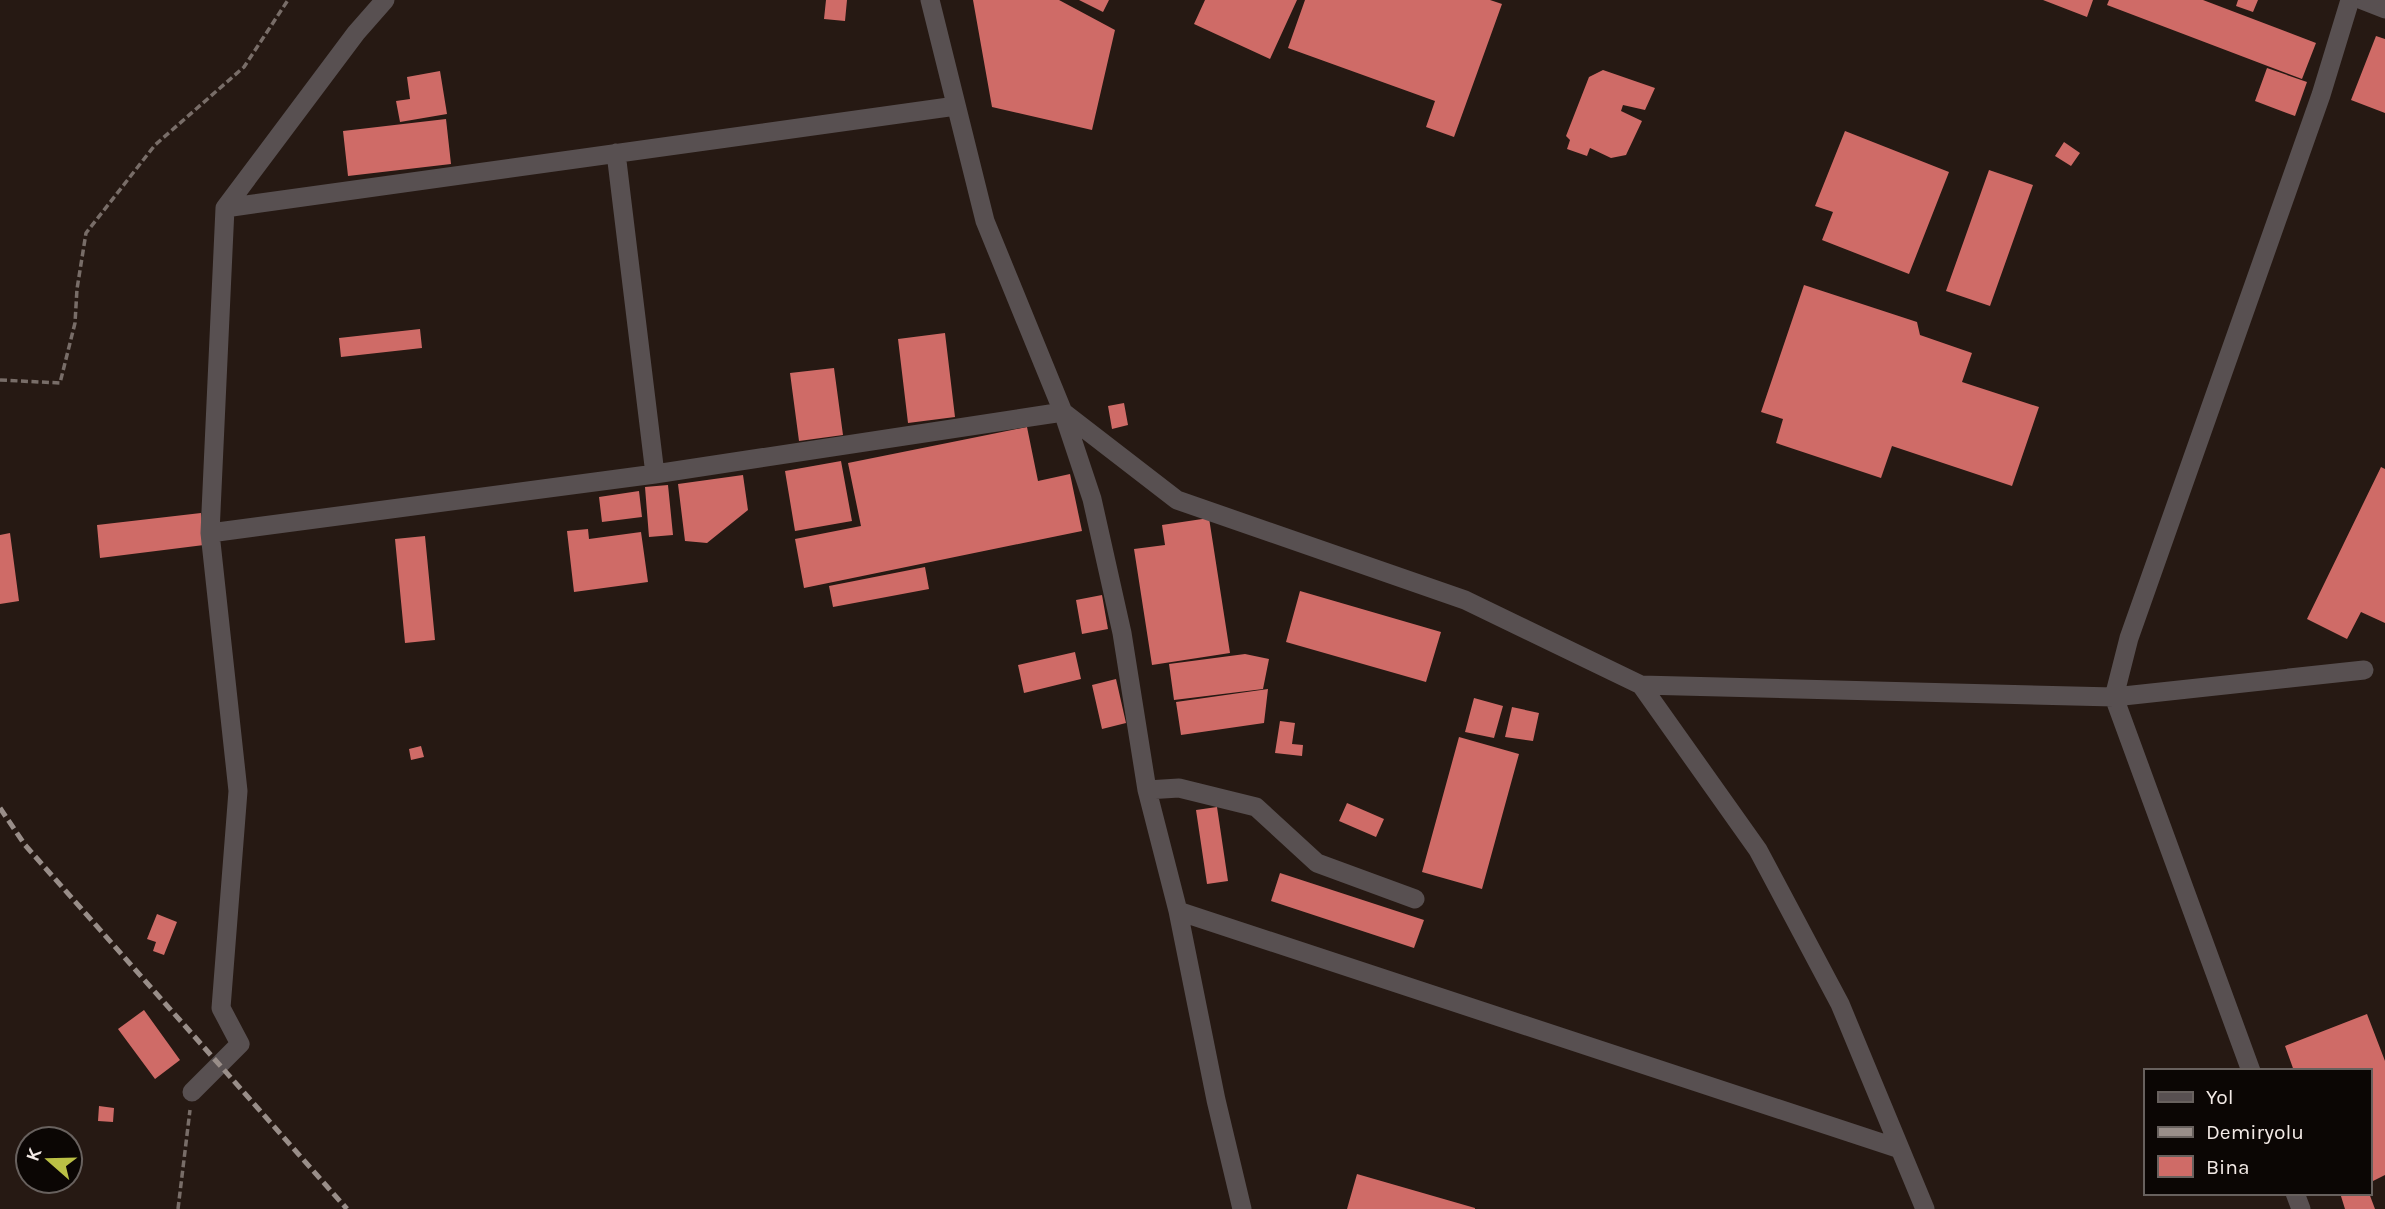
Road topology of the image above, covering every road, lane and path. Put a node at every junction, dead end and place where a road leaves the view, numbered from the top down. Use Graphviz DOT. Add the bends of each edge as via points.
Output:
graph roads {
  1 [pos="288,0"];
  2 [pos="385,0"];
  3 [pos="930,0"];
  4 [pos="2350,0"];
  5 [pos="2362,0"];
  6 [pos="2385,9"];
  7 [pos="956,106"];
  8 [pos="616,153"];
  9 [pos="225,208"];
  10 [pos="0,380"];
  11 [pos="1063,412"];
  12 [pos="655,474"];
  13 [pos="210,533"];
  14 [pos="2364,670"];
  15 [pos="1641,685"];
  16 [pos="2115,697"];
  17 [pos="1147,790"];
  18 [pos="1415,899"];
  19 [pos="1178,911"];
  20 [pos="2250,1069"];
  21 [pos="192,1092"];
  22 [pos="1900,1149"];
  23 [pos="178,1209"];
  24 [pos="1242,1209"];
  25 [pos="1925,1209"];
  1 -- 10 [label="path" via="244,67 155,145 86,233 75,323 60,383"];
  2 -- 9 [label="street"];
  3 -- 7 [label="street"];
  4 -- 16 [label="street" via="2129,638"];
  5 -- 6 [label="street"];
  7 -- 8 [label="street"];
  7 -- 11 [label="street" via="985,221"];
  8 -- 9 [label="street"];
  8 -- 12 [label="street"];
  9 -- 13 [label="street"];
  11 -- 12 [label="street"];
  11 -- 15 [label="street" via="1177,500 1465,600"];
  11 -- 17 [label="street" via="1092,499 1119,620"];
  12 -- 13 [label="street"];
  13 -- 21 [label="street" via="238,790 221,1008 240,1044"];
  14 -- 16 [label="street"];
  15 -- 16 [label="street"];
  15 -- 22 [label="street" via="1758,850 1840,1004"];
  16 -- 20 [label="street"];
  17 -- 18 [label="street" via="1179,788 1256,807 1317,863"];
  17 -- 19 [label="street"];
  19 -- 22 [label="street"];
  19 -- 24 [label="street"];
  21 -- 23 [label="path"];
  22 -- 25 [label="street"];
}
